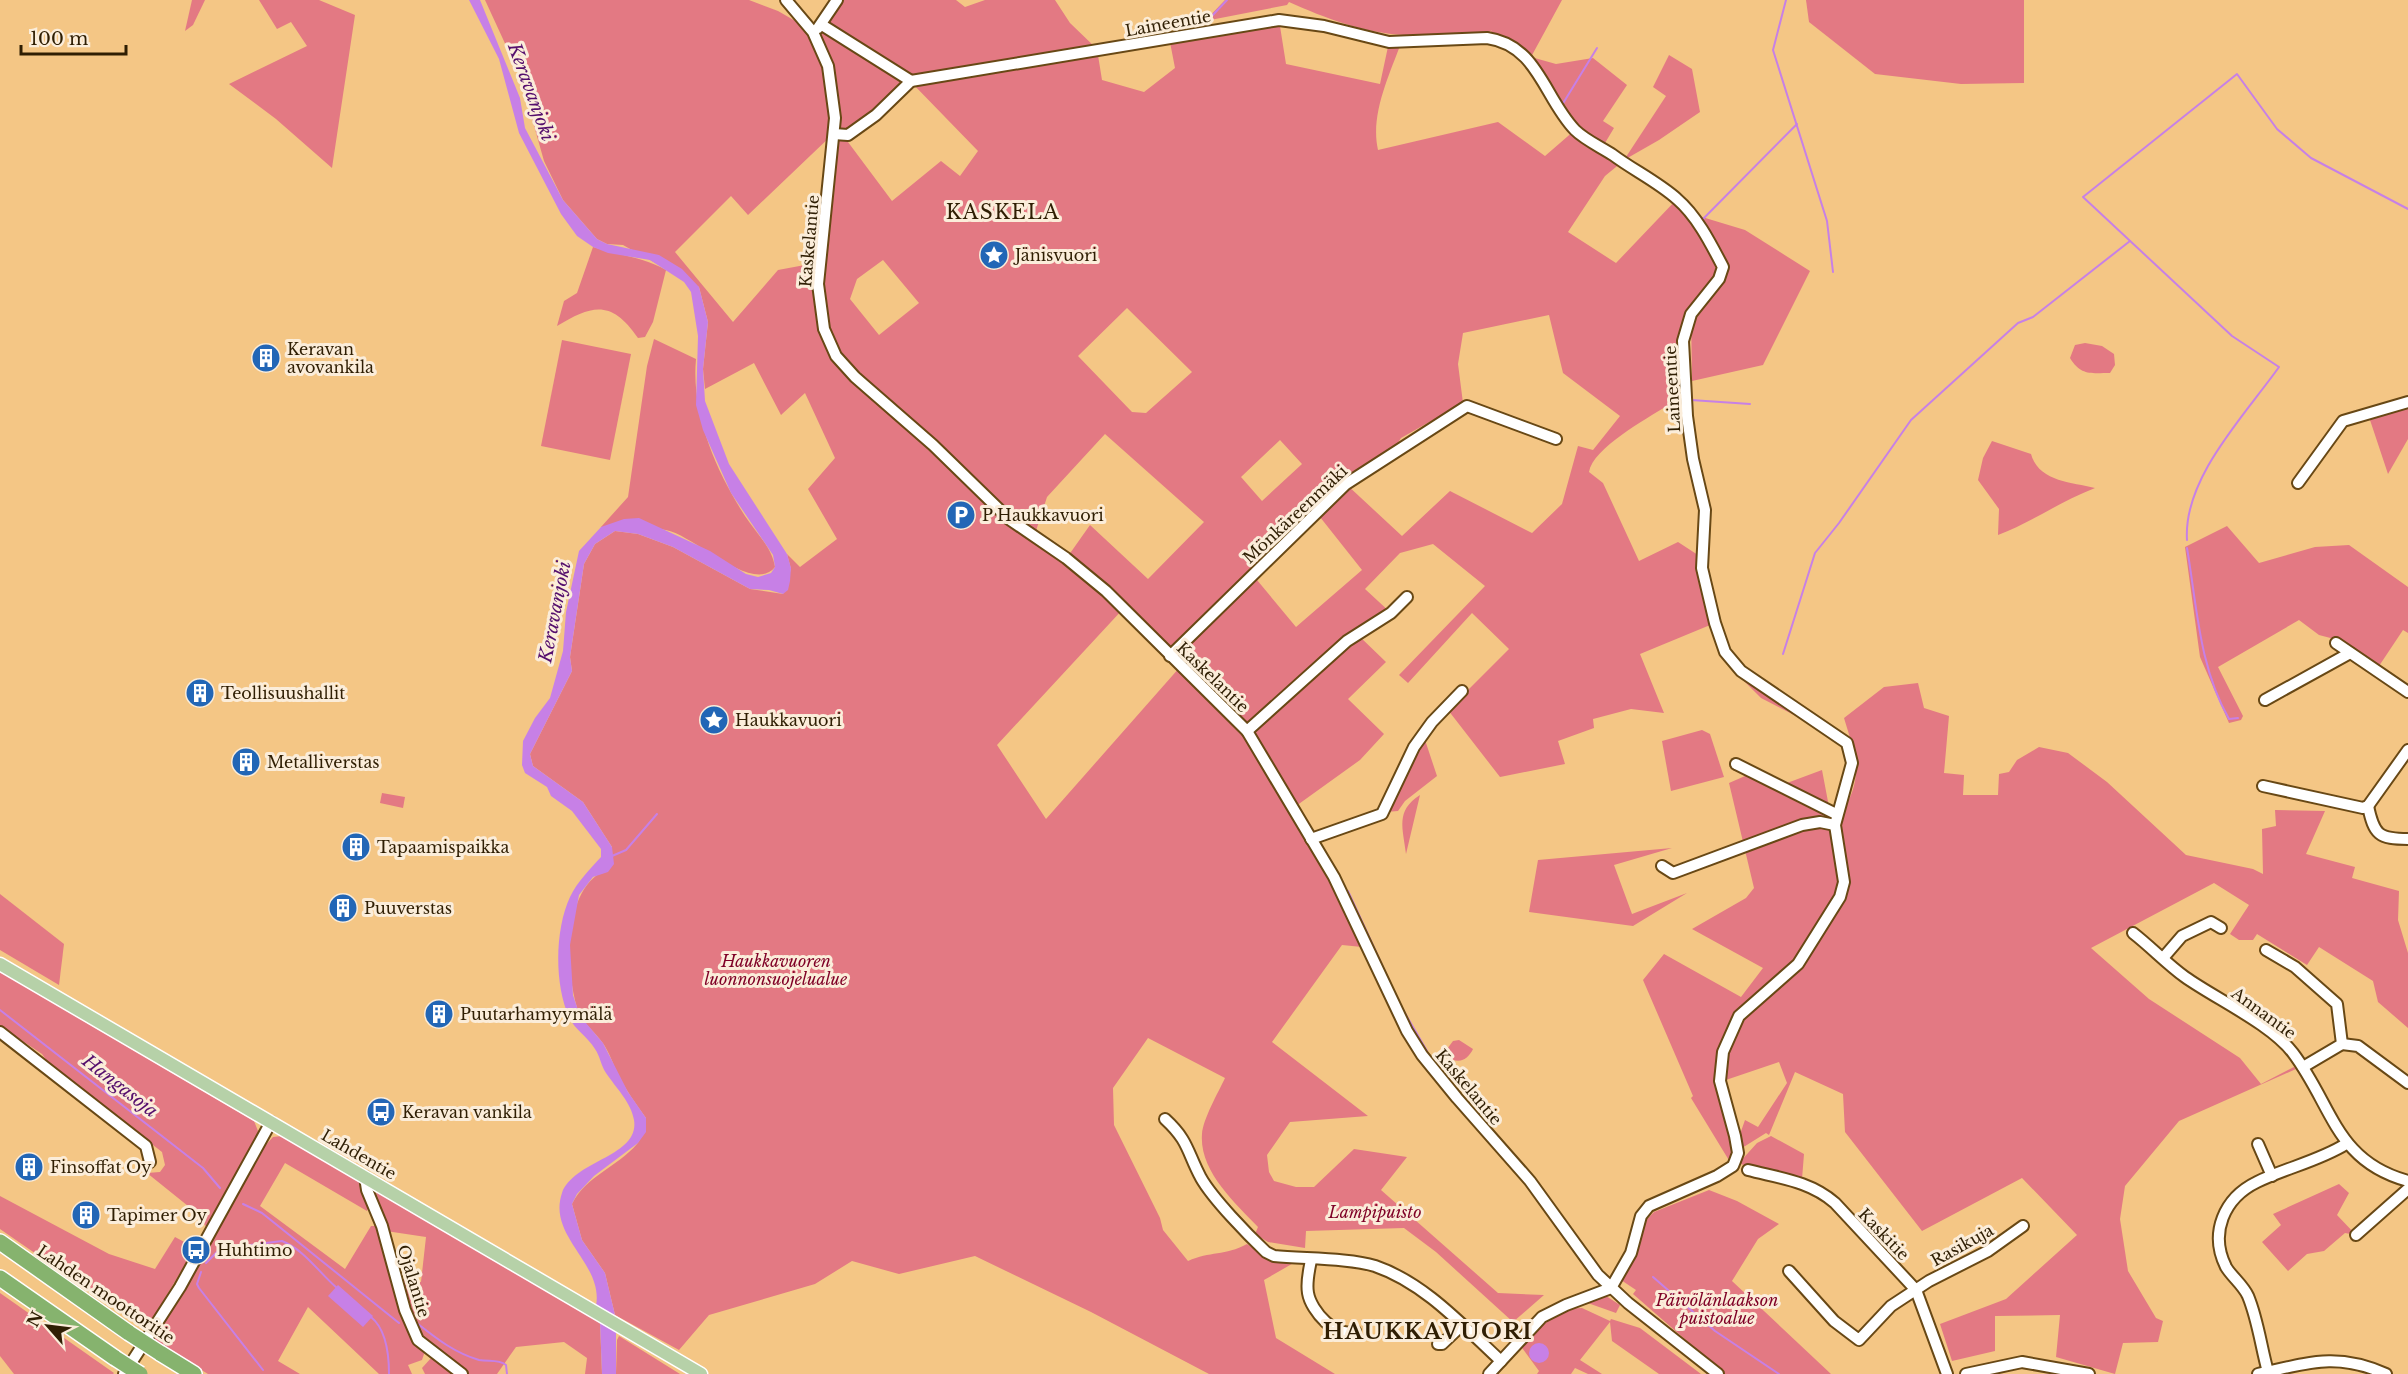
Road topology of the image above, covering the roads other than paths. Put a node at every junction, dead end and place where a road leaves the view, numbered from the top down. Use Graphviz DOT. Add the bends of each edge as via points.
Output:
graph roads {
  1 [pos="786,0"];
  2 [pos="837,0"];
  3 [pos="818,28"];
  4 [pos="911,81"];
  5 [pos="834,134"];
  6 [pos="2408,402"];
  7 [pos="1556,439"];
  8 [pos="2298,483"];
  9 [pos="1407,597"];
  10 [pos="2336,643"];
  11 [pos="2350,653"];
  12 [pos="1170,656"];
  13 [pos="1462,691"];
  14 [pos="2408,692"];
  15 [pos="2265,700"];
  16 [pos="1247,731"];
  17 [pos="2408,750"];
  18 [pos="1736,764"];
  19 [pos="2263,786"];
  20 [pos="2368,806"];
  21 [pos="1836,819"];
  22 [pos="1311,839"];
  23 [pos="2408,839"];
  24 [pos="1662,867"];
  25 [pos="2221,928"];
  26 [pos="2133,933"];
  27 [pos="2266,950"];
  28 [pos="2163,958"];
  29 [pos="0,964"];
  30 [pos="0,1032"];
  31 [pos="2342,1044"];
  32 [pos="2303,1067"];
  33 [pos="2408,1083"];
  34 [pos="1165,1119"];
  35 [pos="271,1122"];
  36 [pos="2258,1144"];
  37 [pos="2346,1144"];
  38 [pos="150,1162"];
  39 [pos="1748,1170"];
  40 [pos="2272,1176"];
  41 [pos="365,1177"];
  42 [pos="2408,1181"];
  43 [pos="2408,1189"];
  44 [pos="2023,1226"];
  45 [pos="2356,1235"];
  46 [pos="0,1242"];
  47 [pos="1311,1260"];
  48 [pos="1790,1271"];
  49 [pos="0,1278"];
  50 [pos="1611,1288"];
  51 [pos="1916,1290"];
  52 [pos="1462,1325"];
  53 [pos="1355,1331"];
  54 [pos="1438,1344"];
  55 [pos="1501,1361"];
  56 [pos="2263,1373"];
  57 [pos="124,1374"];
  58 [pos="140,1374"];
  59 [pos="194,1374"];
  60 [pos="462,1374"];
  61 [pos="701,1374"];
  62 [pos="1489,1374"];
  63 [pos="1718,1374"];
  64 [pos="1947,1374"];
  65 [pos="1966,1374"];
  66 [pos="2089,1374"];
  67 [pos="2386,1374"];
  1 -- 3 [label="street, Kaskelantie"];
  2 -- 3 [label="street"];
  3 -- 4 [label="street"];
  3 -- 5 [label="street, Kaskelantie" via="828,66"];
  4 -- 5 [label="street" via="876,115 848,135"];
  4 -- 21 [label="street, Laineentie" via="1279,21 1324,26 1389,42 1488,38 1523,52 1575,130 1677,199 1723,267 1719,279 1691,314 1683,341 1687,416 1705,510 1702,568 1722,644 1741,671 1846,742 1852,763"];
  5 -- 12 [label="street, Kaskelantie" via="818,284 824,329 836,356 992,504 1092,579"];
  6 -- 8 [label="street" via="2343,421"];
  7 -- 12 [label="street, Mönkäreenmäki" via="1467,406 1346,484"];
  9 -- 16 [label="street" via="1391,613 1347,641"];
  10 -- 11 [label="street"];
  11 -- 14 [label="street"];
  11 -- 15 [label="street"];
  12 -- 16 [label="street, Kaskelantie"];
  13 -- 22 [label="street" via="1414,747 1382,814"];
  16 -- 22 [label="street, Kaskelantie"];
  17 -- 20 [label="street"];
  18 -- 21 [label="street"];
  19 -- 20 [label="street"];
  20 -- 23 [label="street" via="2380,835"];
  21 -- 24 [label="street" via="1802,825 1673,873"];
  21 -- 50 [label="street, Laineentie" via="1844,882 1836,905 1798,964 1739,1016 1722,1052 1720,1081 1738,1153 1733,1166 1649,1206 1641,1216 1631,1253"];
  22 -- 50 [label="street, Kaskelantie" via="1334,877 1422,1055 1530,1181 1583,1256"];
  25 -- 28 [label="street" via="2211,922 2182,936"];
  26 -- 28 [label="street, Annantie"];
  27 -- 31 [label="street" via="2295,967 2337,1004"];
  28 -- 32 [label="street, Annantie" via="2277,1036"];
  29 -- 35 [label="main road, Lahdentie"];
  30 -- 38 [label="street" via="146,1146"];
  31 -- 32 [label="street"];
  31 -- 33 [label="street" via="2358,1046"];
  32 -- 37 [label="street, Annantie"];
  34 -- 47 [label="street" via="1186,1141 1207,1186 1260,1246 1274,1256"];
  35 -- 41 [label="main road, Lahdentie"];
  35 -- 57 [label="street" via="180,1287"];
  36 -- 40 [label="street"];
  37 -- 40 [label="street"];
  37 -- 42 [label="street, Annantie" via="2372,1166"];
  39 -- 51 [label="street, Kaskitie" via="1821,1191"];
  40 -- 56 [label="street" via="2240,1193 2230,1204 2220,1222 2219,1236 2227,1268 2248,1295"];
  41 -- 60 [label="street, Ojalantie" via="405,1310 418,1340"];
  41 -- 61 [label="main road, Lahdentie"];
  43 -- 45 [label="street"];
  44 -- 51 [label="street, Rasikuja" via="1988,1251"];
  46 -- 59 [label="highway, Lahden moottoritie, bridge"];
  47 -- 52 [label="street" via="1376,1267 1421,1291"];
  47 -- 53 [label="street" via="1307,1292 1312,1305 1333,1328 1344,1333"];
  48 -- 51 [label="street, Rasikuja" via="1834,1321 1859,1340 1891,1306"];
  49 -- 58 [label="highway, bridge"];
  50 -- 55 [label="street" via="1542,1317"];
  50 -- 63 [label="street, Kaskelantie"];
  51 -- 64 [label="street, Kaskitie"];
  52 -- 54 [label="street"];
  52 -- 55 [label="street"];
  55 -- 62 [label="street"];
  56 -- 67 [label="street" via="2322,1361 2355,1364"];
  65 -- 66 [label="street" via="2022,1362"];
}
